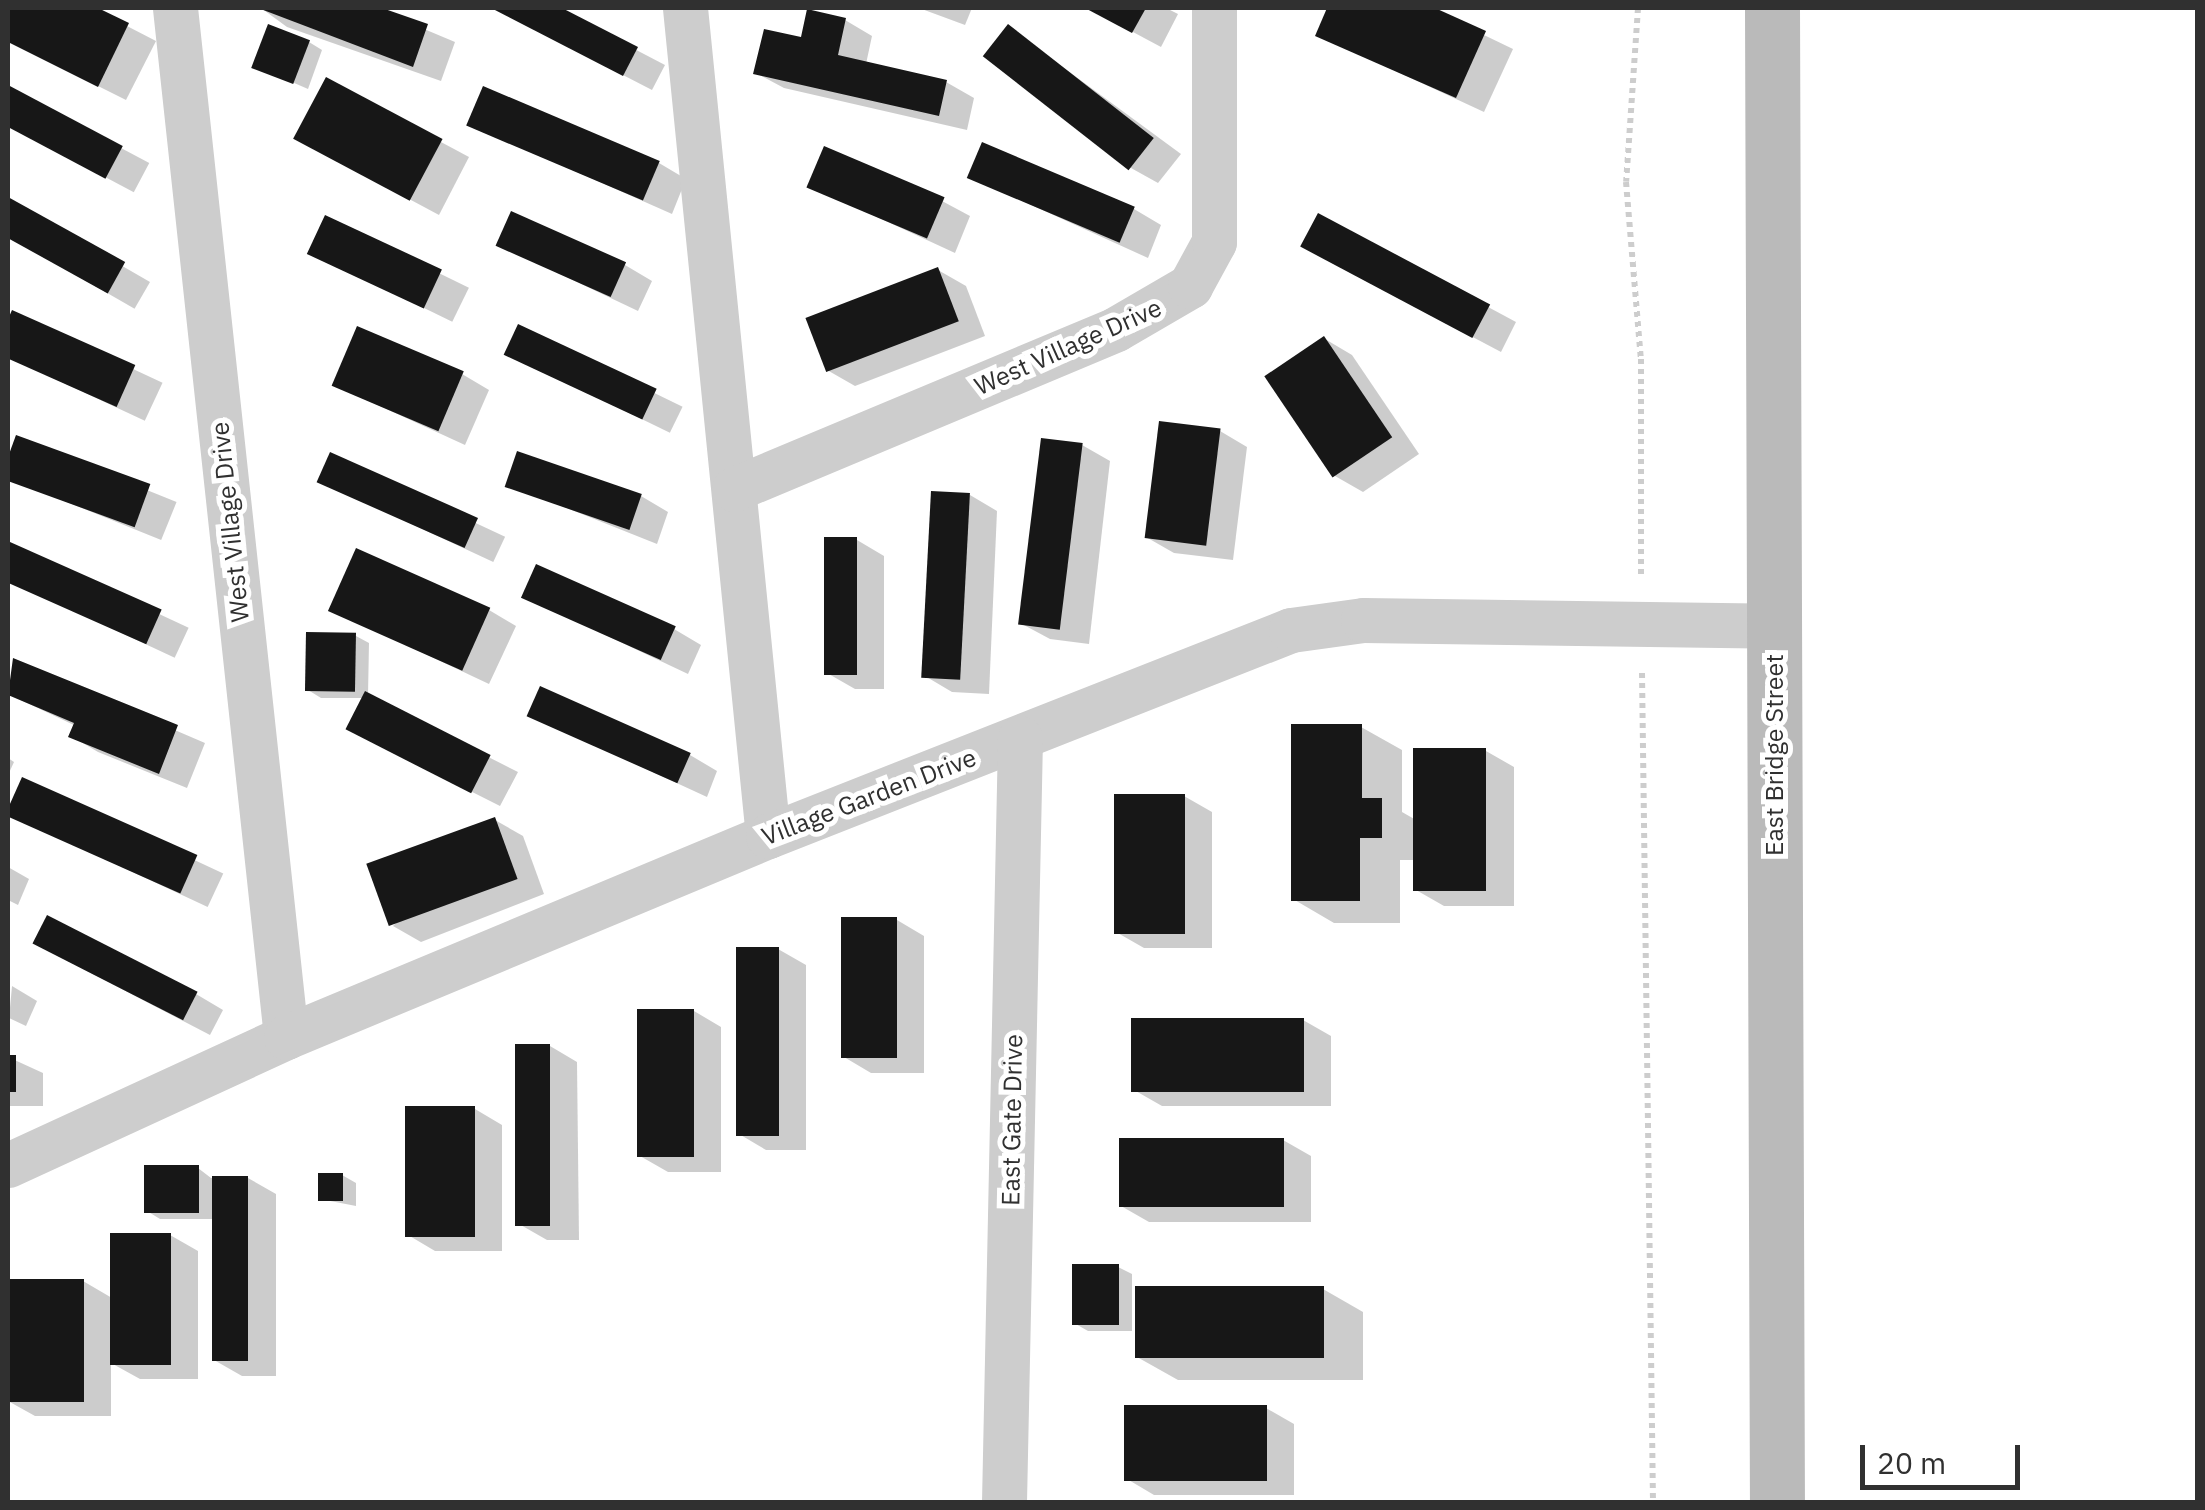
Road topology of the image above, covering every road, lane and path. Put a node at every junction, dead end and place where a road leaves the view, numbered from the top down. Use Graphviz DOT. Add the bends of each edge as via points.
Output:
graph roads {
  1 [pos="174,8"];
  2 [pos="685,8"];
  3 [pos="1214,8"];
  4 [pos="1638,8"];
  5 [pos="1772,8"];
  6 [pos="734,489"];
  7 [pos="1641,624"];
  8 [pos="1774,626"];
  9 [pos="1020,738"];
  10 [pos="768,836"];
  11 [pos="286,1037"];
  12 [pos="8,1166"];
  13 [pos="1004,1502"];
  14 [pos="1653,1502"];
  15 [pos="1777,1502"];
  1 -- 11 [label="street, West Village Drive"];
  2 -- 6 [label="street"];
  3 -- 6 [label="street, West Village Drive" via="1214,242 1190,286 1116,329"];
  4 -- 7 [label="path" via="1626,182 1641,358"];
  5 -- 8 [label="main road, East Bridge Street"];
  6 -- 10 [label="street"];
  7 -- 8 [label="street, Village Garden Drive"];
  7 -- 9 [label="street, Village Garden Drive" via="1363,620 1291,630"];
  7 -- 14 [label="path"];
  8 -- 15 [label="main road, East Bridge Street"];
  9 -- 10 [label="street, Village Garden Drive"];
  9 -- 13 [label="street, East Gate Drive"];
  10 -- 11 [label="street, Village Garden Drive"];
  11 -- 12 [label="street, Village Garden Drive"];
}
